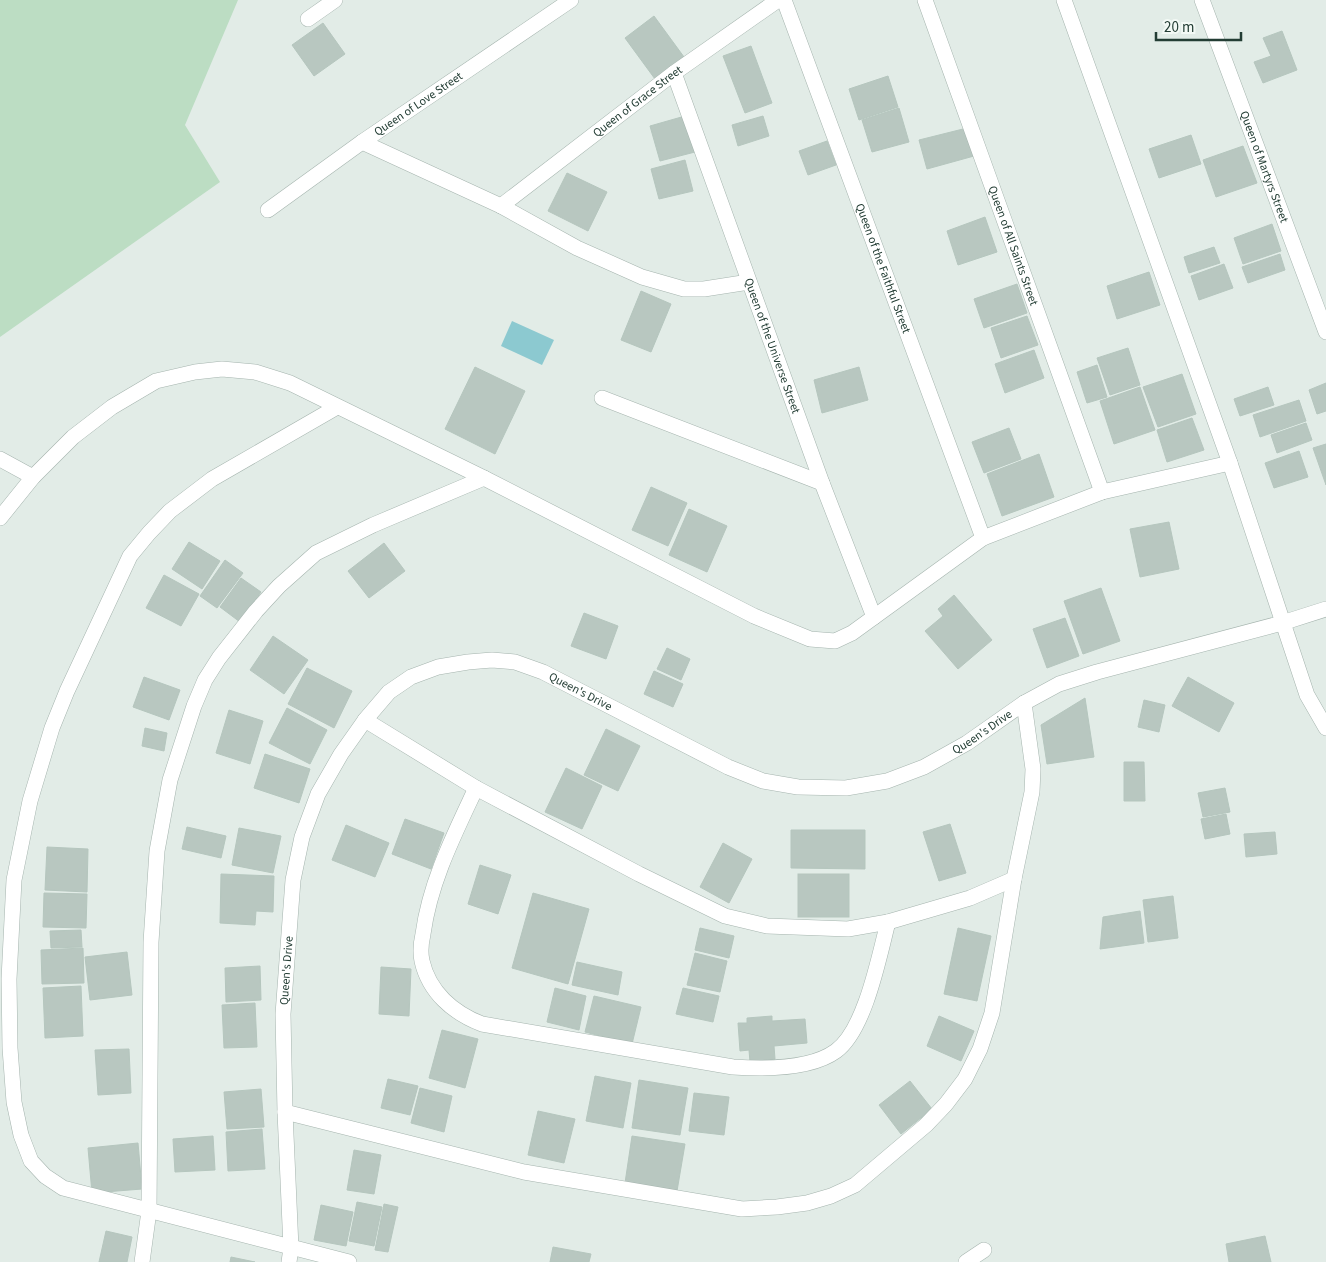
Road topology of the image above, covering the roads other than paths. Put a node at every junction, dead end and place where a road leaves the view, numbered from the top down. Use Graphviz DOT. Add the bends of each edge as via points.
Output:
graph roads {
  1 [pos="335,0"];
  2 [pos="571,0"];
  3 [pos="778,0"];
  4 [pos="784,0"];
  5 [pos="925,0"];
  6 [pos="1064,0"];
  7 [pos="1202,0"];
  8 [pos="308,19"];
  9 [pos="674,73"];
  10 [pos="362,142"];
  11 [pos="501,206"];
  12 [pos="268,210"];
  13 [pos="749,282"];
  14 [pos="1326,332"];
  15 [pos="602,398"];
  16 [pos="337,407"];
  17 [pos="0,460"];
  18 [pos="1230,463"];
  19 [pos="33,477"];
  20 [pos="484,478"];
  21 [pos="822,484"];
  22 [pos="1102,492"];
  23 [pos="0,518"];
  24 [pos="983,538"];
  25 [pos="1326,609"];
  26 [pos="874,617"];
  27 [pos="1282,622"];
  28 [pos="1024,703"];
  29 [pos="365,720"];
  30 [pos="1326,728"];
  31 [pos="476,788"];
  32 [pos="1014,879"];
  33 [pos="888,922"];
  34 [pos="285,1112"];
  35 [pos="149,1211"];
  36 [pos="984,1250"];
  37 [pos="290,1255"];
  38 [pos="142,1262"];
  39 [pos="349,1262"];
  40 [pos="966,1262"];
  1 -- 8 [label="street"];
  2 -- 10 [label="street, Queen of Love Street"];
  3 -- 9 [label="street, Queen of Grace Street"];
  4 -- 24 [label="street, Queen of the Faithful Street"];
  5 -- 22 [label="street, Queen of All Saints Street"];
  6 -- 18 [label="street"];
  7 -- 14 [label="street, Queen of Martyrs Street"];
  9 -- 11 [label="street, Queen of Grace Street"];
  9 -- 13 [label="street, Queen of the Universe Street"];
  10 -- 11 [label="street"];
  10 -- 12 [label="street, Queen of Love Street"];
  11 -- 13 [label="street" via="577,248 664,285 704,289"];
  13 -- 21 [label="street, Queen of the Universe Street"];
  15 -- 21 [label="street"];
  16 -- 19 [label="street" via="290,382 255,372 222,369 166,378 112,407 73,437"];
  16 -- 20 [label="street"];
  16 -- 35 [label="street" via="212,479 170,511 130,556 66,691 30,801 14,880 9,980 14,1102 21,1135 31,1161 63,1188"];
  17 -- 19 [label="street"];
  18 -- 22 [label="street"];
  18 -- 27 [label="street"];
  19 -- 23 [label="street"];
  20 -- 26 [label="street" via="754,616 810,639 834,641"];
  20 -- 35 [label="street" via="316,553 256,611 205,680 170,780 157,851 151,942"];
  21 -- 26 [label="street, Queen of the Universe Street"];
  22 -- 24 [label="street"];
  24 -- 26 [label="street"];
  25 -- 27 [label="street, Queen's Drive"];
  27 -- 28 [label="street, Queen's Drive" via="1097,672 1059,684"];
  27 -- 30 [label="street" via="1307,695"];
  28 -- 29 [label="street, Queen's Drive" via="967,743 924,767 887,781 846,788 798,787 763,781 543,672 515,662 468,662 438,667 411,677 389,692"];
  28 -- 32 [label="street" via="1032,792"];
  29 -- 31 [label="street"];
  29 -- 34 [label="street, Queen's Drive" via="318,794 302,838 293,880 283,1014"];
  31 -- 33 [label="street" via="725,916 785,927 848,929"];
  31 -- 33 [label="street" via="447,851 426,913 421,959 435,991 450,1007 465,1018 482,1024 733,1067 764,1069 812,1062 838,1050 850,1037 866,1000"];
  32 -- 33 [label="street" via="970,898"];
  32 -- 34 [label="street" via="992,1013 980,1050 965,1079 926,1125 855,1186 831,1196 777,1208 742,1209 524,1172"];
  34 -- 37 [label="street, Queen's Drive"];
  35 -- 37 [label="street"];
  35 -- 38 [label="street"];
  36 -- 40 [label="street"];
  37 -- 39 [label="street"];
}
